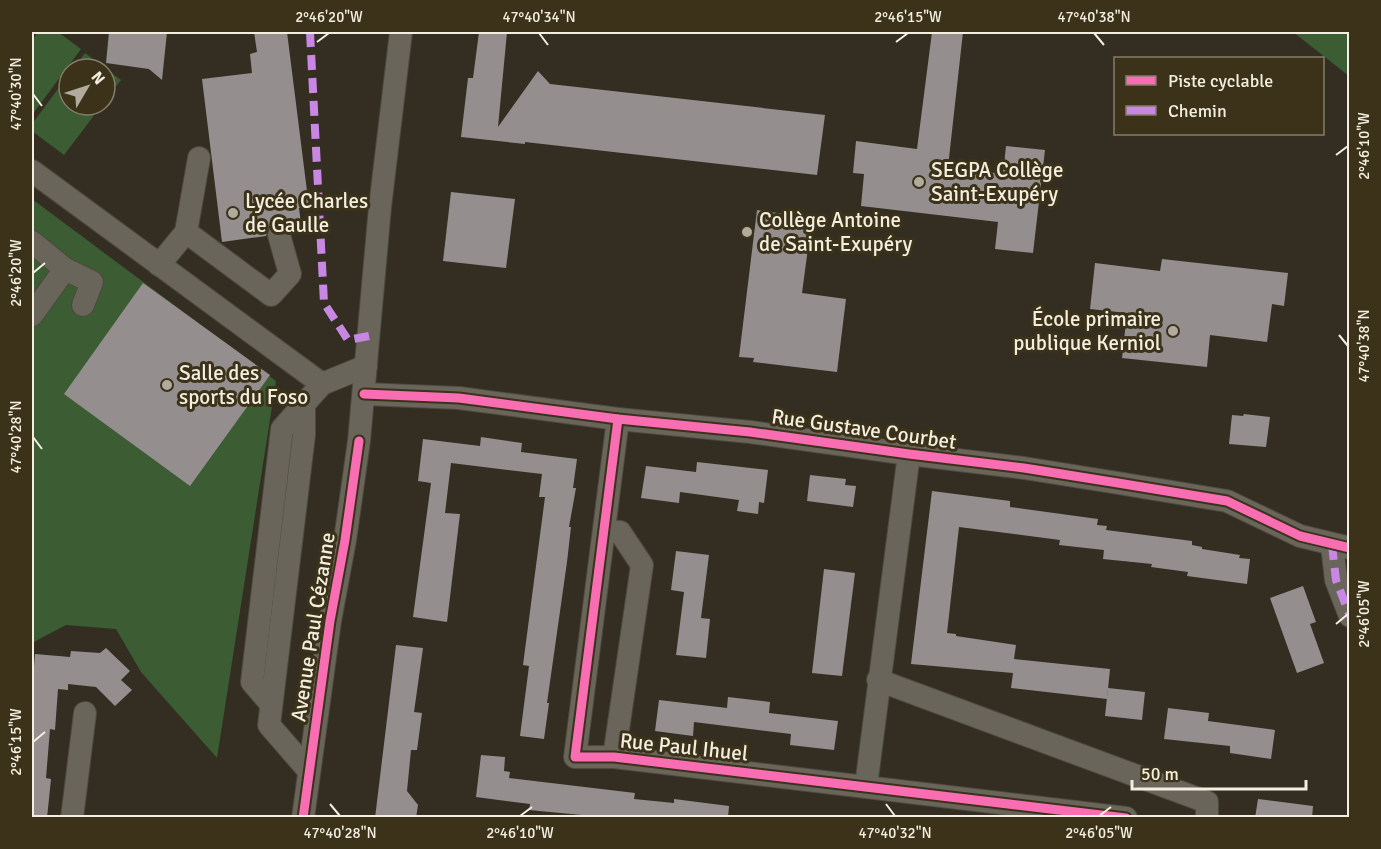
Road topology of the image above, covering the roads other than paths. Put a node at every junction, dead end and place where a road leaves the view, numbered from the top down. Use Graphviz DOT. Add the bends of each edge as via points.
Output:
graph roads {
  1 [pos="401,32"];
  2 [pos="199,158"];
  3 [pos="32,171"];
  4 [pos="186,232"];
  5 [pos="279,235"];
  6 [pos="32,242"];
  7 [pos="159,265"];
  8 [pos="65,269"];
  9 [pos="82,305"];
  10 [pos="32,315"];
  11 [pos="366,366"];
  12 [pos="322,384"];
  13 [pos="364,394"];
  14 [pos="618,419"];
  15 [pos="909,454"];
  16 [pos="604,531"];
  17 [pos="1341,546"];
  18 [pos="1350,616"];
  19 [pos="878,680"];
  20 [pos="85,713"];
  21 [pos="614,757"];
  22 [pos="309,771"];
  23 [pos="866,786"];
  24 [pos="72,818"];
  25 [pos="303,818"];
  26 [pos="1126,818"];
  27 [pos="1207,818"];
  1 -- 11 [label="street, Avenue Paul Cézanne"];
  2 -- 4 [label="street"];
  3 -- 7 [label="street"];
  4 -- 5 [label="street" via="271,295 290,274"];
  4 -- 7 [label="street"];
  6 -- 8 [label="street"];
  7 -- 12 [label="street"];
  8 -- 9 [label="street" via="92,282"];
  8 -- 10 [label="street"];
  11 -- 12 [label="street"];
  11 -- 13 [label="street, Avenue Paul Cézanne"];
  12 -- 22 [label="street" via="303,404 304,435 269,725"];
  13 -- 14 [label="street, Rue Gustave Courbet" via="459,398"];
  13 -- 22 [label="street, Avenue Paul Cézanne"];
  14 -- 15 [label="street, Rue Gustave Courbet"];
  14 -- 16 [label="street, Rue Paul Ihuel"];
  15 -- 17 [label="street, Rue Gustave Courbet" via="1227,501 1300,536"];
  15 -- 19 [label="street"];
  16 -- 21 [label="street, Rue Paul Ihuel" via="620,532 642,565"];
  16 -- 21 [label="street, Rue Paul Ihuel" via="575,757"];
  17 -- 18 [label="street" via="1336,580"];
  19 -- 23 [label="street"];
  19 -- 27 [label="street" via="1207,802"];
  20 -- 24 [label="street"];
  21 -- 23 [label="street, Rue Paul Ihuel"];
  22 -- 25 [label="street, Avenue Paul Cézanne"];
  23 -- 26 [label="street, Rue Paul Ihuel"];
}
